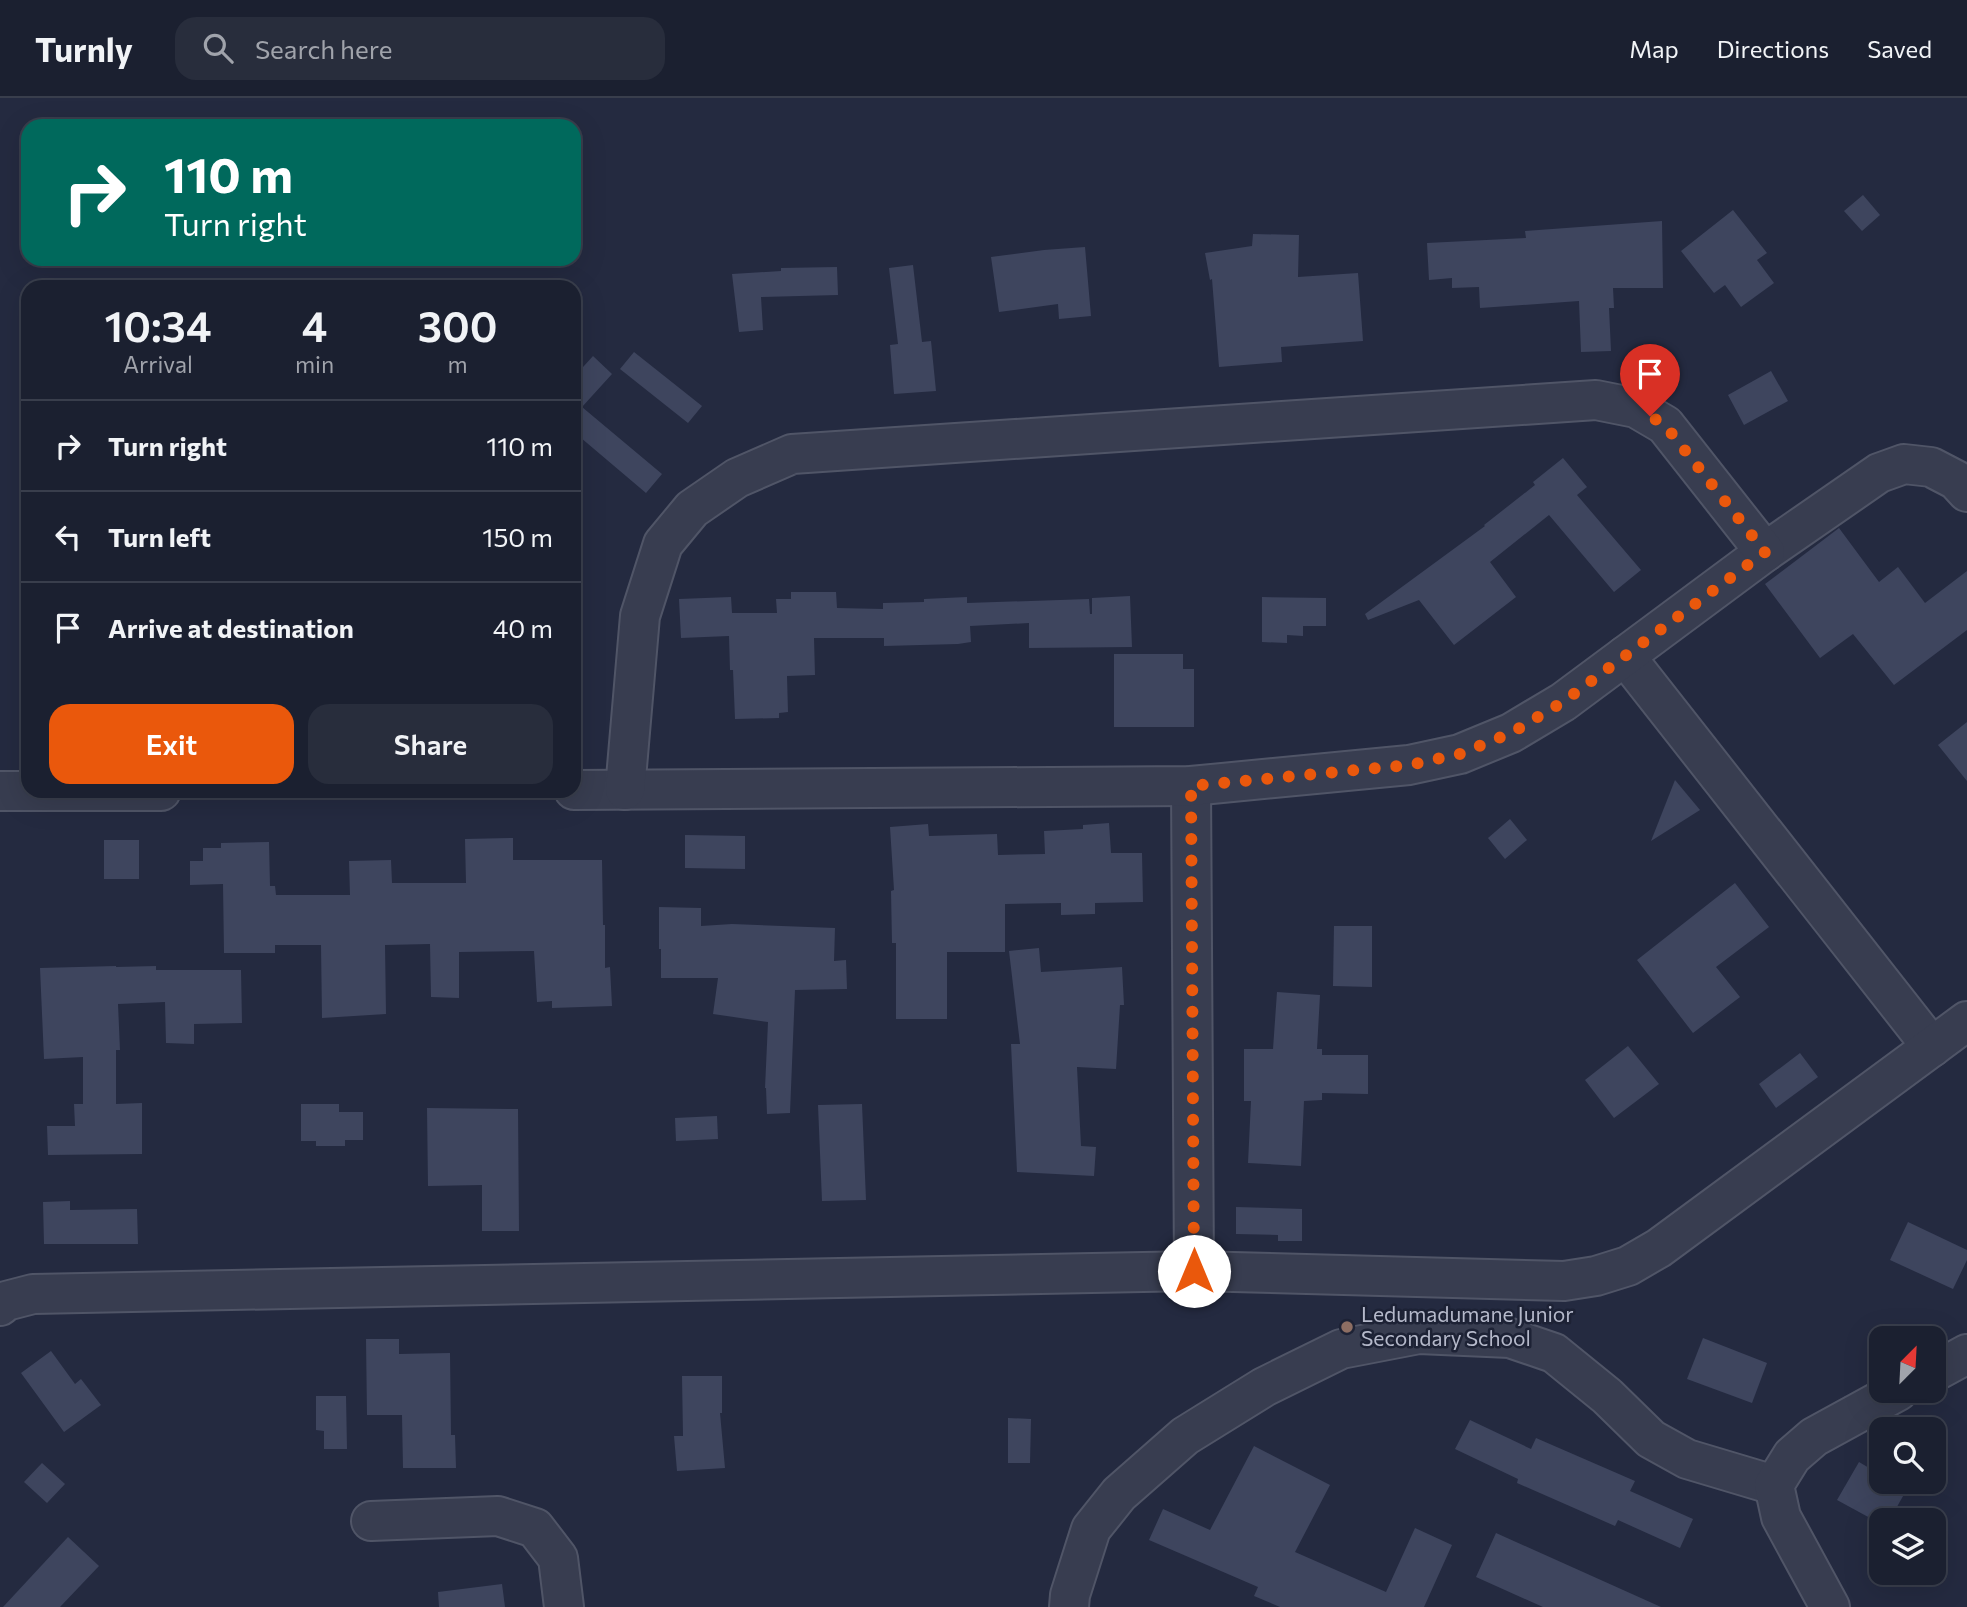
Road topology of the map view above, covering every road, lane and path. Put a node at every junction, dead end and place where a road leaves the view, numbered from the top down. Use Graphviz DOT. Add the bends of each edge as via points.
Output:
graph roads {
  1 [pos="1967,492"];
  2 [pos="1765,552"];
  3 [pos="1625,656"];
  4 [pos="1191,786"];
  5 [pos="581,790"];
  6 [pos="625,790"];
  7 [pos="0,792"];
  8 [pos="21,792"];
  9 [pos="1967,1021"];
  10 [pos="1933,1047"];
  11 [pos="1194,1271"];
  12 [pos="0,1306"];
  13 [pos="1967,1354"];
  14 [pos="1946,1365"];
  15 [pos="1874,1404"];
  16 [pos="1774,1485"];
  17 [pos="372,1521"];
  18 [pos="564,1607"];
  19 [pos="1069,1607"];
  20 [pos="1830,1607"];
  1 -- 2 [label="street" via="1931,467 1904,464 1880,473"];
  2 -- 3 [label="street"];
  2 -- 6 [label="street" via="1665,425 1636,408 1596,400 792,454 737,478 692,509 663,544 639,616"];
  3 -- 4 [label="street" via="1552,709 1511,733 1460,754 1409,765"];
  3 -- 10 [label="street"];
  4 -- 6 [label="street"];
  4 -- 11 [label="street"];
  5 -- 6 [label="street"];
  7 -- 8 [label="street"];
  9 -- 10 [label="street"];
  10 -- 11 [label="street" via="1659,1248 1628,1266 1596,1276 1564,1281"];
  11 -- 12 [label="street" via="33,1294"];
  13 -- 14 [label="street"];
  15 -- 16 [label="street" via="1814,1437 1792,1456"];
  16 -- 19 [label="street" via="1687,1459 1651,1439 1554,1353 1510,1338 1419,1334 1341,1349 1264,1387 1185,1436 1119,1494 1091,1529"];
  16 -- 20 [label="street" via="1781,1517"];
  17 -- 18 [label="street" via="498,1516 535,1528 558,1558"];
}
